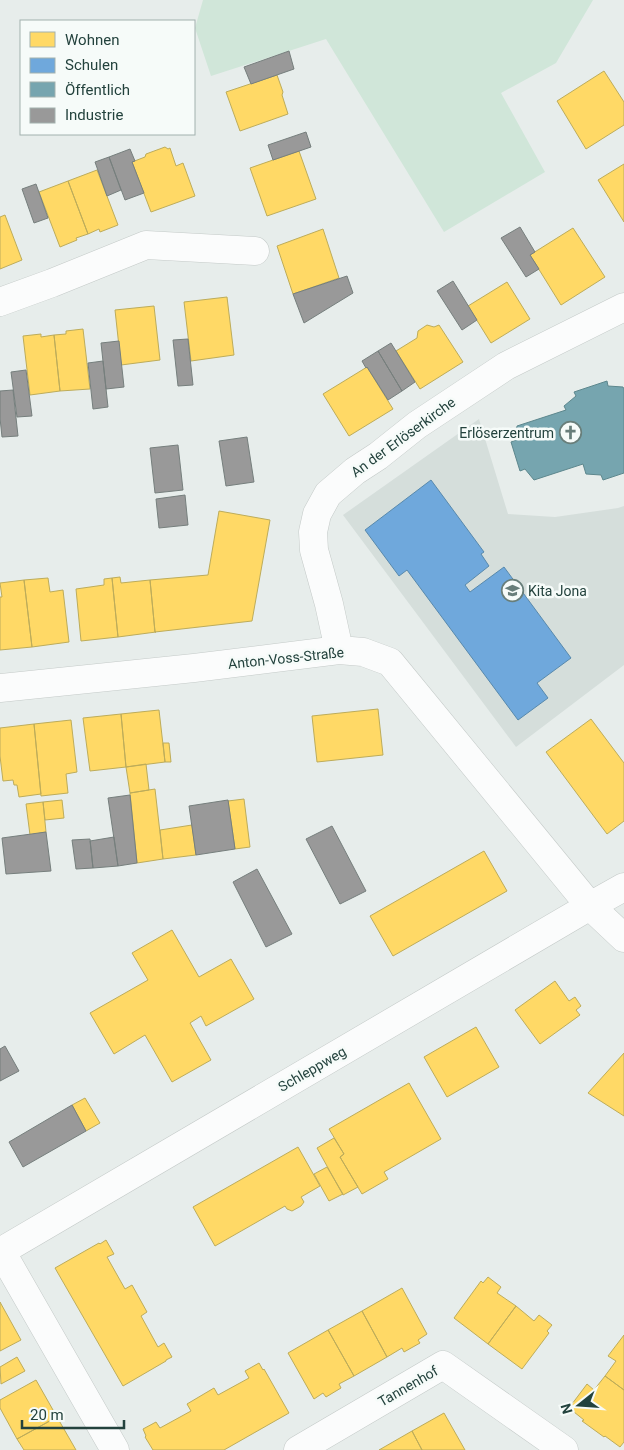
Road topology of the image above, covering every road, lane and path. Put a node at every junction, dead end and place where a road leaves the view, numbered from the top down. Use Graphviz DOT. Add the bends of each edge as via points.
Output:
graph roads {
  1 [pos="255,251"];
  2 [pos="0,302"];
  3 [pos="624,307"];
  4 [pos="339,650"];
  5 [pos="0,688"];
  6 [pos="624,887"];
  7 [pos="590,906"];
  8 [pos="624,938"];
  9 [pos="1,1252"];
  10 [pos="115,1450"];
  11 [pos="298,1450"];
  12 [pos="564,1450"];
  1 -- 2 [label="street" via="146,245"];
  3 -- 4 [label="street, An der Erlöserkirche" via="506,366 417,425 328,494 317,514 314,550"];
  4 -- 5 [label="street, Anton-Voss-Straße"];
  4 -- 7 [label="street, Anton-Voss-Straße" via="363,652 390,662"];
  6 -- 7 [label="street, Schleppweg"];
  7 -- 8 [label="street, Anton-Voss-Straße"];
  7 -- 9 [label="street, Schleppweg"];
  9 -- 10 [label="street"];
  11 -- 12 [label="street, Tannenhof" via="443,1365"];
}
